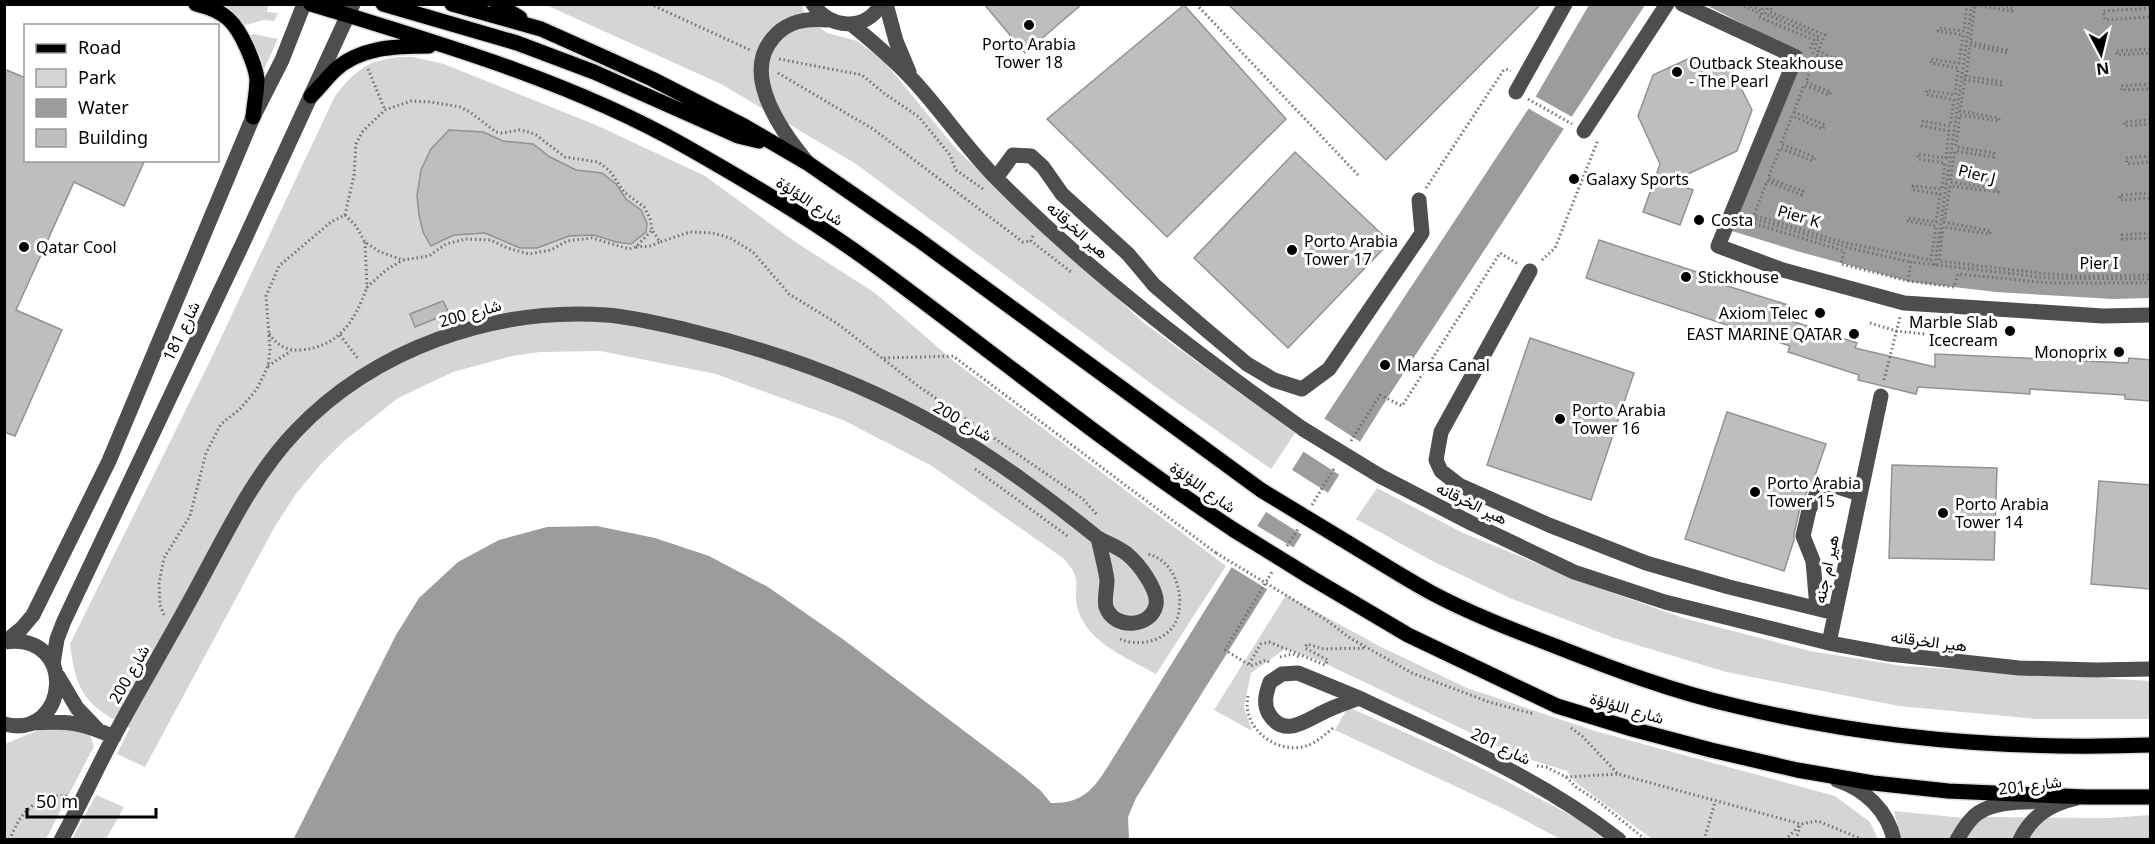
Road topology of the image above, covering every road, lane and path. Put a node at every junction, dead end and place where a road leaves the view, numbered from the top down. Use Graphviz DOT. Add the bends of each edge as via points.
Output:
graph roads {
  1 [pos="196,4"];
  2 [pos="304,4"];
  3 [pos="311,4"];
  4 [pos="383,4"];
  5 [pos="452,4"];
  6 [pos="497,4"];
  7 [pos="650,4"];
  8 [pos="813,4"];
  9 [pos="881,4"];
  10 [pos="886,4"];
  11 [pos="1196,4"];
  12 [pos="1564,4"];
  13 [pos="1666,4"];
  14 [pos="1682,4"];
  15 [pos="1748,4"];
  16 [pos="1769,4"];
  17 [pos="1967,4"];
  18 [pos="1972,4"];
  19 [pos="1993,4"];
  20 [pos="347,8"];
  21 [pos="2151,8"];
  22 [pos="2151,17"];
  23 [pos="828,20"];
  24 [pos="851,24"];
  25 [pos="541,29"];
  26 [pos="451,47"];
  27 [pos="2151,51"];
  28 [pos="762,58"];
  29 [pos="370,74"];
  30 [pos="913,80"];
  31 [pos="2151,86"];
  32 [pos="1519,88"];
  33 [pos="311,96"];
  34 [pos="385,110"];
  35 [pos="253,117"];
  36 [pos="2151,120"];
  37 [pos="2151,124"];
  38 [pos="1584,127"];
  39 [pos="777,146"];
  40 [pos="2151,156"];
  41 [pos="2151,162"];
  42 [pos="809,164"];
  43 [pos="1359,176"];
  44 [pos="996,178"];
  45 [pos="992,196"];
  46 [pos="2151,196"];
  47 [pos="1419,200"];
  48 [pos="345,215"];
  49 [pos="652,230"];
  50 [pos="1034,233"];
  51 [pos="2151,236"];
  52 [pos="1031,241"];
  53 [pos="365,242"];
  54 [pos="660,242"];
  55 [pos="1846,243"];
  56 [pos="636,247"];
  57 [pos="1844,251"];
  58 [pos="403,260"];
  59 [pos="1911,262"];
  60 [pos="1935,265"];
  61 [pos="1530,272"];
  62 [pos="2048,274"];
  63 [pos="1074,275"];
  64 [pos="2151,279"];
  65 [pos="1908,281"];
  66 [pos="367,287"];
  67 [pos="1904,303"];
  68 [pos="2151,315"];
  69 [pos="1870,323"];
  70 [pos="1896,331"];
  71 [pos="268,332"];
  72 [pos="1926,334"];
  73 [pos="340,335"];
  74 [pos="291,351"];
  75 [pos="882,358"];
  76 [pos="268,366"];
  77 [pos="369,372"];
  78 [pos="1881,396"];
  79 [pos="1351,442"];
  80 [pos="1339,460"];
  81 [pos="970,466"];
  82 [pos="1860,494"];
  83 [pos="1310,509"];
  84 [pos="1099,516"];
  85 [pos="1298,528"];
  86 [pos="1098,538"];
  87 [pos="1072,539"];
  88 [pos="1286,548"];
  89 [pos="1146,553"];
  90 [pos="1274,568"];
  91 [pos="1817,608"];
  92 [pos="1835,613"];
  93 [pos="177,625"];
  94 [pos="1116,637"];
  95 [pos="5,642"];
  96 [pos="1829,643"];
  97 [pos="1368,648"];
  98 [pos="1293,654"];
  99 [pos="1269,662"];
  100 [pos="1247,664"];
  101 [pos="1261,668"];
  102 [pos="55,669"];
  103 [pos="2151,669"];
  104 [pos="1249,693"];
  105 [pos="1359,698"];
  106 [pos="1542,717"];
  107 [pos="1563,722"];
  108 [pos="18,724"];
  109 [pos="1335,725"];
  110 [pos="96,729"];
  111 [pos="4,735"];
  112 [pos="114,736"];
  113 [pos="2151,745"];
  114 [pos="1797,770"];
  115 [pos="1618,774"];
  116 [pos="1566,777"];
  117 [pos="2086,797"];
  118 [pos="2151,797"];
  119 [pos="84,798"];
  120 [pos="1715,802"];
  121 [pos="1801,824"];
  122 [pos="10,840"];
  123 [pos="61,840"];
  124 [pos="1619,840"];
  125 [pos="1704,840"];
  126 [pos="1785,840"];
  127 [pos="1796,840"];
  128 [pos="1864,840"];
  129 [pos="1894,840"];
  130 [pos="1957,840"];
  131 [pos="2020,840"];
  1 -- 35 [label="main road" via="228,17 239,30 257,78"];
  2 -- 35 [label="street, شارع 181"];
  3 -- 20 [label="main road, شارع اللؤلؤة"];
  4 -- 39 [label="main road" via="517,43 594,72 738,136"];
  5 -- 25 [label="main road, شارع اللؤلؤة"];
  6 -- 25 [label="main road"];
  7 -- 28 [label="path"];
  8 -- 23 [label="street"];
  9 -- 24 [label="street" via="871,16"];
  10 -- 30 [label="street, هير الخرقانه"];
  11 -- 43 [label="path"];
  12 -- 32 [label="street"];
  13 -- 38 [label="street"];
  14 -- 67 [label="street" via="1796,57 1718,246 1783,270"];
  15 -- 16 [label="path" via="1762,11"];
  16 -- 55 [label="path, Pier K" via="1770,12 1825,35 1818,51 1844,63 1842,66 1816,55 1806,82 1831,92 1829,95 1804,85 1794,112 1825,125 1823,129 1792,116 1781,144 1815,157 1813,161 1780,148 1768,178 1803,191 1802,195 1767,181 1754,215"];
  16 -- 59 [label="path" via="1765,14 1819,37 1749,217"];
  17 -- 55 [label="path, Pier J" via="1964,31 1938,31 1963,35 1959,63 1931,59 1931,63 1958,68 1955,95 1927,90 1926,94 1953,100 1950,126 1923,122 1922,126 1949,131 1946,158 1918,154 1918,159 1945,163 1942,189 1913,186 1913,190 1940,194 1936,222 1908,218 1936,226 1930,260"];
  18 -- 60 [label="path"];
  19 -- 62 [label="path, Pier J" via="2013,8 2012,11 1975,5 1970,42 2007,52 1970,45 1966,76 2002,82 2001,85 1965,80 1960,111 2000,118 1999,121 1960,115 1956,147 1994,153 1994,157 1955,151 1950,182 1998,192 1950,186 1944,222 1991,231 1990,234 1943,227 1939,261"];
  20 -- 26 [label="main road, شارع اللؤلؤة"];
  20 -- 33 [label="street, شارع 181"];
  21 -- 22 [label="path" via="2103,11 2104,20"];
  23 -- 24 [label="street"];
  23 -- 28 [label="street" via="794,22 775,35"];
  24 -- 30 [label="street, هير الخرقانه"];
  25 -- 39 [label="main road, شارع اللؤلؤة" via="652,79"];
  26 -- 33 [label="main road" via="405,46 360,54 334,70"];
  26 -- 114 [label="main road, شارع اللؤلؤة, bridge" via="602,104 681,144 785,206 863,257 1179,494 1408,635 1557,706"];
  27 -- 27 [label="path" via="2116,51 2117,55"];
  28 -- 42 [label="street" via="762,80 776,116"];
  28 -- 45 [label="path" via="862,75 919,117 950,155 956,170"];
  28 -- 52 [label="path" via="873,129 1023,242"];
  29 -- 34 [label="path"];
  30 -- 44 [label="street, هير الخرقانه"];
  31 -- 31 [label="path" via="2121,86 2121,90"];
  32 -- 38 [label="path"];
  32 -- 47 [label="path" via="1509,70 1503,71"];
  33 -- 102 [label="street, شارع 181" via="64,621 57,639"];
  34 -- 48 [label="path" via="363,131 356,144"];
  34 -- 49 [label="path" via="411,101 451,104 470,112 496,132 529,132 565,157 598,162 614,175 624,192 644,207"];
  35 -- 95 [label="street, شارع 181" via="109,461 33,615"];
  36 -- 37 [label="path" via="2124,122 2125,126"];
  38 -- 61 [label="path" via="1600,127 1602,132 1555,248"];
  39 -- 42 [label="main road, شارع اللؤلؤة"];
  40 -- 41 [label="path" via="2126,158 2127,164"];
  42 -- 113 [label="main road, شارع اللؤلؤة, bridge" via="928,246 1261,490 1430,592 1523,634 1593,661 1735,706 1871,732 1951,741 2085,747"];
  44 -- 47 [label="street" via="1013,155 1031,156 1062,194 1128,254 1154,285 1204,328 1247,364 1274,380 1302,389 1329,369 1422,232"];
  44 -- 96 [label="street, هير الخرقانه, bridge" via="1055,235 1160,324 1303,429 1380,476 1574,572 1665,602"];
  46 -- 46 [label="path" via="2120,195 2120,200"];
  48 -- 53 [label="path"];
  48 -- 71 [label="path" via="331,222 279,266 266,296"];
  49 -- 54 [label="path"];
  49 -- 56 [label="path"];
  50 -- 52 [label="path"];
  51 -- 51 [label="path, Pier I" via="2122,235 2122,239"];
  52 -- 63 [label="path"];
  53 -- 58 [label="path"];
  53 -- 66 [label="path"];
  54 -- 56 [label="path"];
  54 -- 75 [label="path" via="690,232 730,238 753,252 789,294 838,324"];
  56 -- 58 [label="path" via="629,249 592,238 529,254 491,240 466,239 446,244 429,256"];
  57 -- 65 [label="path" via="1841,264"];
  58 -- 66 [label="path"];
  59 -- 60 [label="path"];
  59 -- 65 [label="path"];
  60 -- 64 [label="path" via="2048,278"];
  61 -- 79 [label="path" via="1500,253 1402,406 1380,395"];
  61 -- 91 [label="street" via="1441,432 1436,460 1441,471 1459,485 1646,563"];
  62 -- 64 [label="path, Pier I"];
  64 -- 65 [label="path, Pier I" via="2049,283 1958,274 1954,287"];
  66 -- 73 [label="path" via="353,319"];
  67 -- 68 [label="street" via="2103,316"];
  67 -- 70 [label="path"];
  69 -- 70 [label="path"];
  70 -- 72 [label="path"];
  70 -- 78 [label="path"];
  71 -- 74 [label="path"];
  71 -- 76 [label="path"];
  73 -- 74 [label="path" via="323,346"];
  73 -- 77 [label="path"];
  74 -- 76 [label="path"];
  75 -- 84 [label="path" via="1083,499"];
  75 -- 97 [label="path, bridge" via="953,356 1216,553"];
  76 -- 93 [label="path" via="257,389 222,424 206,453 190,516 164,558 159,583 161,612"];
  77 -- 86 [label="street, شارع 200" via="473,327 508,320 607,315 651,322 791,359 867,391 940,427 987,456 1029,483"];
  77 -- 93 [label="street, شارع 200" via="327,401 294,432 254,483"];
  78 -- 82 [label="street, هير ام جنه"];
  80 -- 83 [label="path"];
  81 -- 87 [label="path"];
  82 -- 91 [label="street" via="1832,485 1817,493 1809,510 1803,536 1813,561"];
  82 -- 92 [label="street, هير ام جنه"];
  85 -- 88 [label="path"];
  86 -- 86 [label="street, شارع 200" via="1107,580 1106,607 1120,622 1144,622 1156,604 1149,581 1127,554"];
  89 -- 94 [label="path" via="1166,564 1176,577 1178,616 1157,639 1138,643"];
  90 -- 100 [label="path" via="1225,650"];
  91 -- 92 [label="street"];
  92 -- 96 [label="street, هير ام جنه"];
  93 -- 112 [label="street, شارع 200"];
  95 -- 102 [label="street" via="17,641 38,648"];
  96 -- 103 [label="street, هير الخرقانه" via="1899,656 2019,668"];
  97 -- 100 [label="path" via="1324,649 1307,644 1305,648 1328,660 1325,664 1269,642 1261,644"];
  97 -- 106 [label="path" via="1412,673"];
  98 -- 99 [label="path"];
  99 -- 100 [label="path"];
  99 -- 101 [label="path"];
  102 -- 108 [label="street, شارع 181" via="58,689 53,703 44,715"];
  102 -- 110 [label="street" via="77,708"];
  104 -- 109 [label="path" via="1249,720 1261,734 1282,747 1307,746"];
  105 -- 105 [label="street, شارع 201" via="1298,673 1282,674 1270,682 1265,702 1277,723 1295,726"];
  105 -- 124 [label="street, شارع 201" via="1536,783 1584,812"];
  107 -- 115 [label="path"];
  108 -- 110 [label="street" via="66,721"];
  108 -- 111 [label="street"];
  110 -- 112 [label="street"];
  112 -- 119 [label="street, شارع 200"];
  114 -- 117 [label="main road, شارع اللؤلؤة" via="1948,791"];
  114 -- 129 [label="street" via="1839,781 1862,792 1892,828"];
  115 -- 116 [label="path"];
  115 -- 120 [label="path"];
  117 -- 118 [label="main road, شارع اللؤلؤة"];
  117 -- 130 [label="street, شارع 201" via="1987,808 1977,813"];
  117 -- 131 [label="street" via="2047,808"];
  119 -- 122 [label="path" via="44,798 31,806"];
  119 -- 123 [label="street, شارع 200"];
  120 -- 121 [label="path"];
  120 -- 125 [label="path"];
  121 -- 126 [label="path"];
  121 -- 127 [label="path"];
  121 -- 128 [label="path" via="1818,821"];
}
